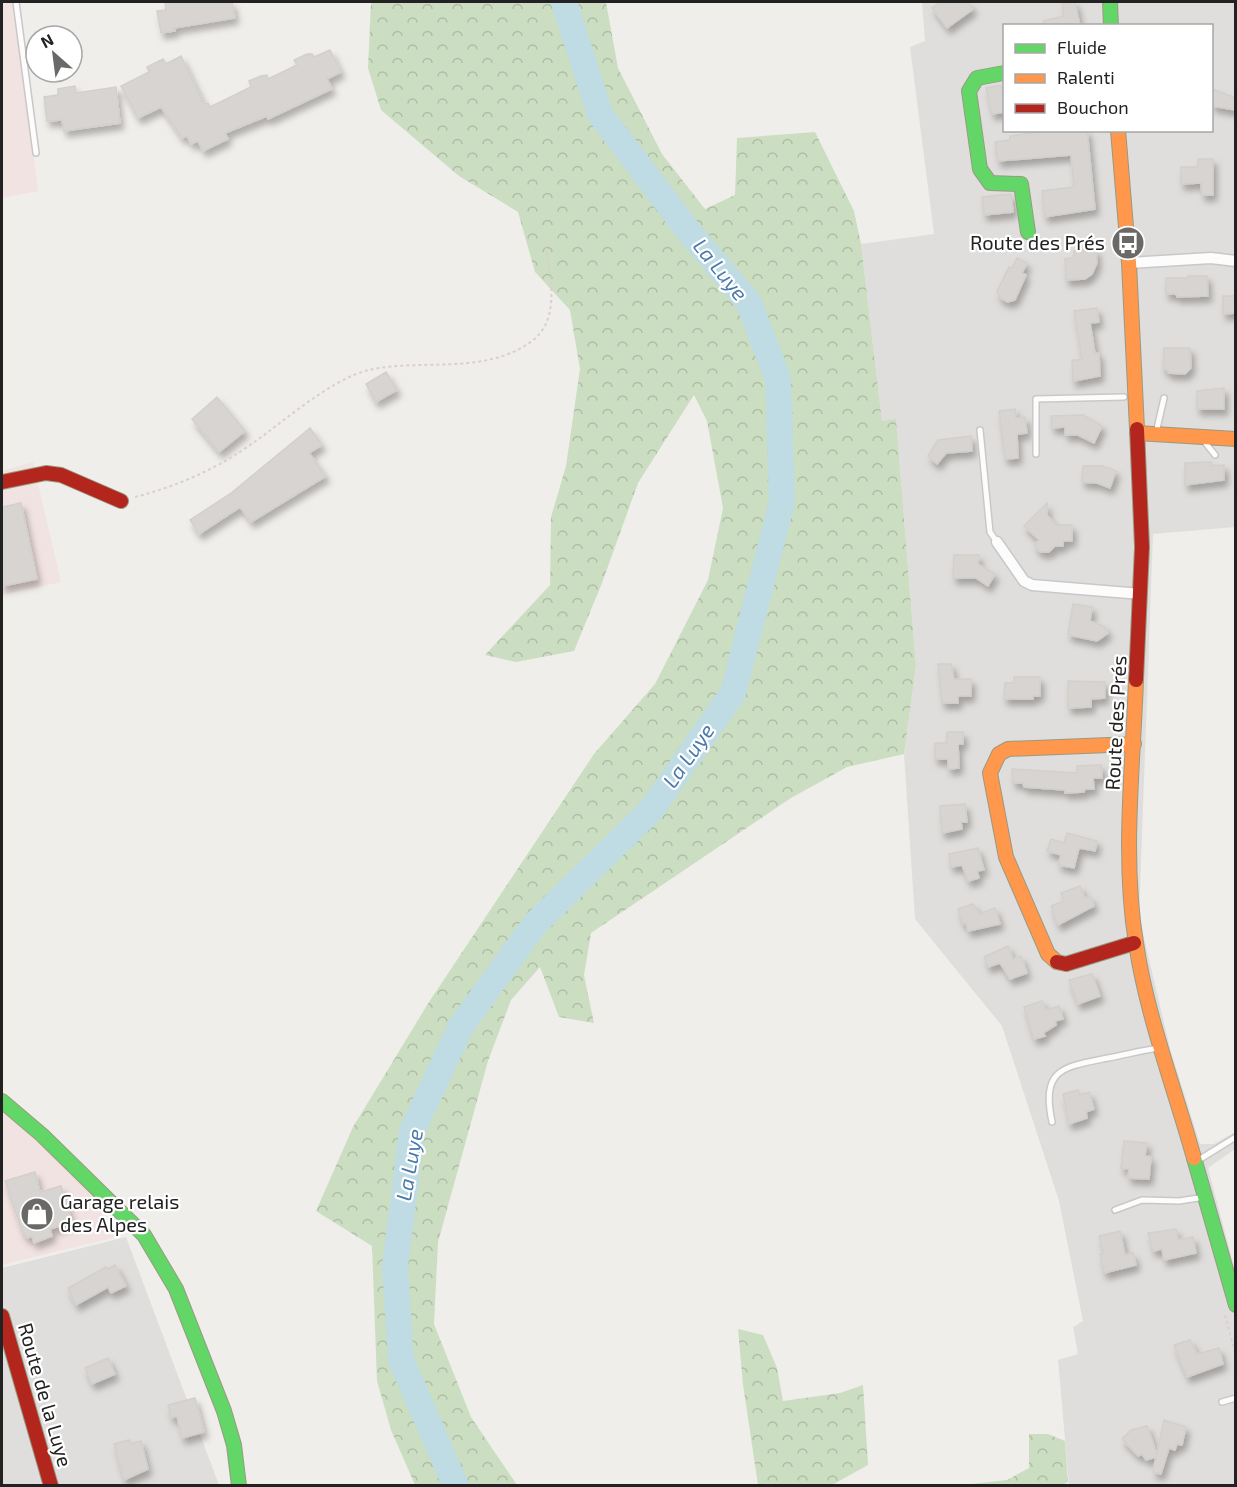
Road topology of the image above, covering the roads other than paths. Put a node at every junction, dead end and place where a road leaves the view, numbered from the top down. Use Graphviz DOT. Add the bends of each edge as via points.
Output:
graph roads {
  1 [pos="16,2"];
  2 [pos="1110,2"];
  3 [pos="1111,24"];
  4 [pos="1003,73"];
  5 [pos="1118,132"];
  6 [pos="36,153"];
  7 [pos="1028,232"];
  8 [pos="1236,261"];
  9 [pos="1129,264"];
  10 [pos="1124,397"];
  11 [pos="1164,398"];
  12 [pos="980,430"];
  13 [pos="1137,433"];
  14 [pos="1155,434"];
  15 [pos="1201,437"];
  16 [pos="1236,440"];
  17 [pos="1036,454"];
  18 [pos="1215,455"];
  19 [pos="2,482"];
  20 [pos="121,501"];
  21 [pos="997,542"];
  22 [pos="1141,594"];
  23 [pos="1134,744"];
  24 [pos="1134,943"];
  25 [pos="1162,1048"];
  26 [pos="2,1101"];
  27 [pos="1052,1122"];
  28 [pos="1236,1137"];
  29 [pos="1196,1162"];
  30 [pos="1206,1196"];
  31 [pos="1115,1210"];
  32 [pos="1236,1305"];
  33 [pos="2,1316"];
  34 [pos="1236,1398"];
  35 [pos="1222,1402"];
  36 [pos="51,1485"];
  37 [pos="239,1485"];
  1 -- 6 [label="lane"];
  2 -- 3 [label="street"];
  4 -- 7 [label="street" via="977,78 969,91 980,169 990,183 1021,184"];
  5 -- 9 [label="street, Route des Prés"];
  8 -- 9 [label="street" via="1211,258"];
  9 -- 13 [label="street, Route des Prés"];
  10 -- 17 [label="lane" via="1036,399"];
  11 -- 14 [label="lane"];
  12 -- 21 [label="lane" via="990,532"];
  13 -- 14 [label="street"];
  13 -- 22 [label="street, Route des Prés"];
  14 -- 15 [label="street"];
  15 -- 16 [label="street"];
  15 -- 18 [label="lane"];
  19 -- 20 [label="street" via="46,473 61,475"];
  21 -- 22 [label="street" via="1024,581 1032,585"];
  22 -- 23 [label="street, Route des Prés"];
  23 -- 24 [label="street, Route des Prés" via="1129,854"];
  23 -- 24 [label="street" via="1008,749 999,754 990,773 1006,857 1048,954 1056,962 1066,964"];
  24 -- 25 [label="street, Route des Prés"];
  25 -- 27 [label="lane" via="1071,1066 1056,1076 1047,1096"];
  25 -- 29 [label="street, Route des Prés"];
  26 -- 37 [label="street" via="144,1236 176,1289 224,1411 234,1445"];
  28 -- 29 [label="lane"];
  29 -- 30 [label="street, Route des Prés"];
  30 -- 31 [label="lane" via="1179,1201 1143,1200"];
  30 -- 32 [label="street, Route des Prés"];
  33 -- 36 [label="street, Route de la Luye"];
  34 -- 35 [label="lane"];
}
